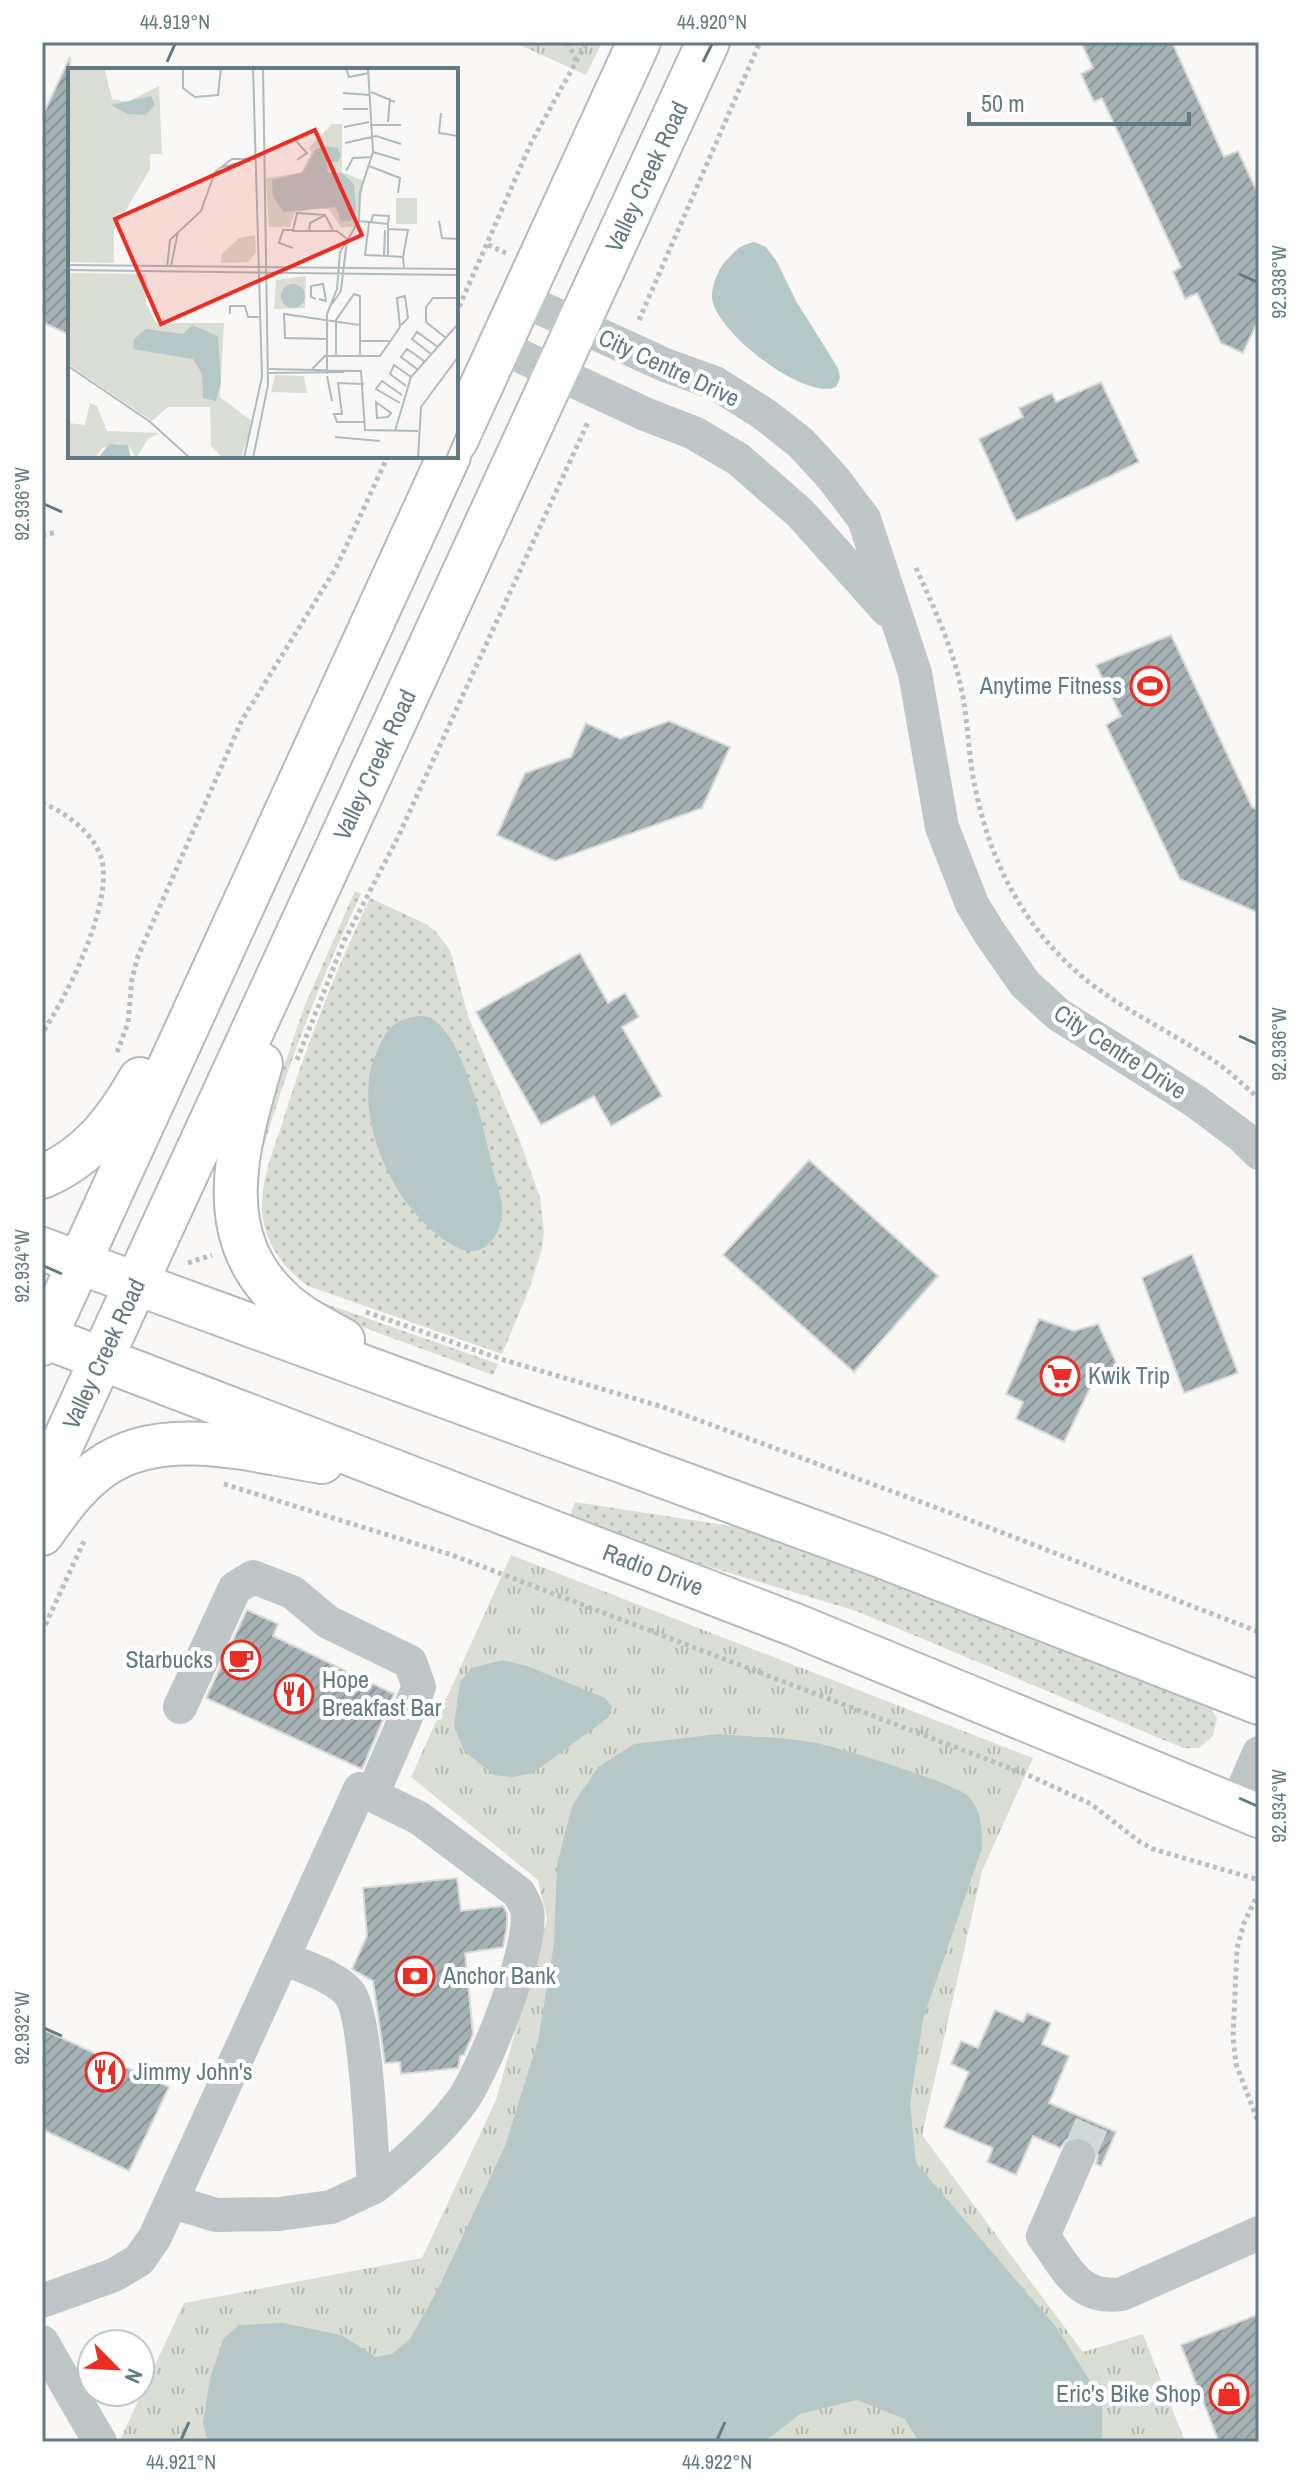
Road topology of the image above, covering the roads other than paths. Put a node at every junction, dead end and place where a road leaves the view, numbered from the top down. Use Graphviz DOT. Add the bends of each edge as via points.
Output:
graph roads {
  1 [pos="639,42"];
  2 [pos="708,42"];
  3 [pos="521,299"];
  4 [pos="578,326"];
  5 [pos="499,346"];
  6 [pos="556,373"];
  7 [pos="458,437"];
  8 [pos="448,458"];
  9 [pos="896,619"];
  10 [pos="241,910"];
  11 [pos="297,936"];
  12 [pos="1259,1153"];
  13 [pos="42,1177"];
  14 [pos="61,1256"];
  15 [pos="137,1284"];
  16 [pos="43,1339"];
  17 [pos="102,1359"];
  18 [pos="436,1395"];
  19 [pos="402,1474"];
  20 [pos="42,1488"];
  21 [pos="42,1534"];
  22 [pos="1259,1703"];
  23 [pos="180,1707"];
  24 [pos="1259,1753"];
  25 [pos="372,1795"];
  26 [pos="1248,1811"];
  27 [pos="284,1958"];
  28 [pos="1078,2156"];
  29 [pos="374,2187"];
  30 [pos="173,2202"];
  31 [pos="1259,2233"];
  32 [pos="42,2301"];
  33 [pos="42,2342"];
  34 [pos="100,2442"];
  1 -- 3 [label="main road"];
  2 -- 4 [label="main road, Valley Creek Road"];
  3 -- 4 [label="street, City Centre Drive"];
  3 -- 5 [label="main road"];
  4 -- 6 [label="main road, Valley Creek Road"];
  4 -- 9 [label="street, City Centre Drive" via="715,383 801,443 864,519"];
  5 -- 6 [label="street, City Centre Drive"];
  5 -- 7 [label="main road"];
  6 -- 9 [label="street, City Centre Drive" via="694,433 738,459 800,513"];
  6 -- 11 [label="main road, Valley Creek Road"];
  8 -- 10 [label="main road"];
  9 -- 12 [label="street, City Centre Drive" via="915,673 942,827 966,891 989,932 1025,984 1059,1015 1174,1087"];
  10 -- 13 [label="main road" via="114,1121 76,1159"];
  10 -- 14 [label="main road"];
  11 -- 15 [label="main road, Valley Creek Road"];
  11 -- 18 [label="main road" via="237,1158 235,1207 241,1235 261,1276 282,1302"];
  14 -- 15 [label="main road"];
  14 -- 16 [label="main road"];
  15 -- 17 [label="main road, Valley Creek Road"];
  15 -- 18 [label="main road"];
  16 -- 17 [label="main road, Radio Drive"];
  17 -- 19 [label="main road, Radio Drive"];
  17 -- 20 [label="main road, Valley Creek Road"];
  18 -- 22 [label="main road" via="904,1565"];
  19 -- 21 [label="main road" via="196,1443 148,1446 93,1474"];
  19 -- 26 [label="main road, Radio Drive" via="884,1660"];
  23 -- 25 [label="street" via="235,1588 253,1577 292,1592 328,1622 410,1662 415,1674 419,1687"];
  24 -- 26 [label="street"];
  25 -- 27 [label="street" via="360,1789"];
  25 -- 29 [label="street" via="419,1818 477,1860 519,1893 527,1911 509,1999 485,2059 462,2100 404,2164"];
  27 -- 29 [label="street" via="347,1990 356,2004"];
  27 -- 30 [label="street"];
  28 -- 31 [label="street" via="1043,2236 1083,2289 1122,2294"];
  29 -- 30 [label="street" via="331,2207 279,2214 216,2215"];
  30 -- 32 [label="street" via="139,2260 114,2275"];
  33 -- 34 [label="street"];
}
